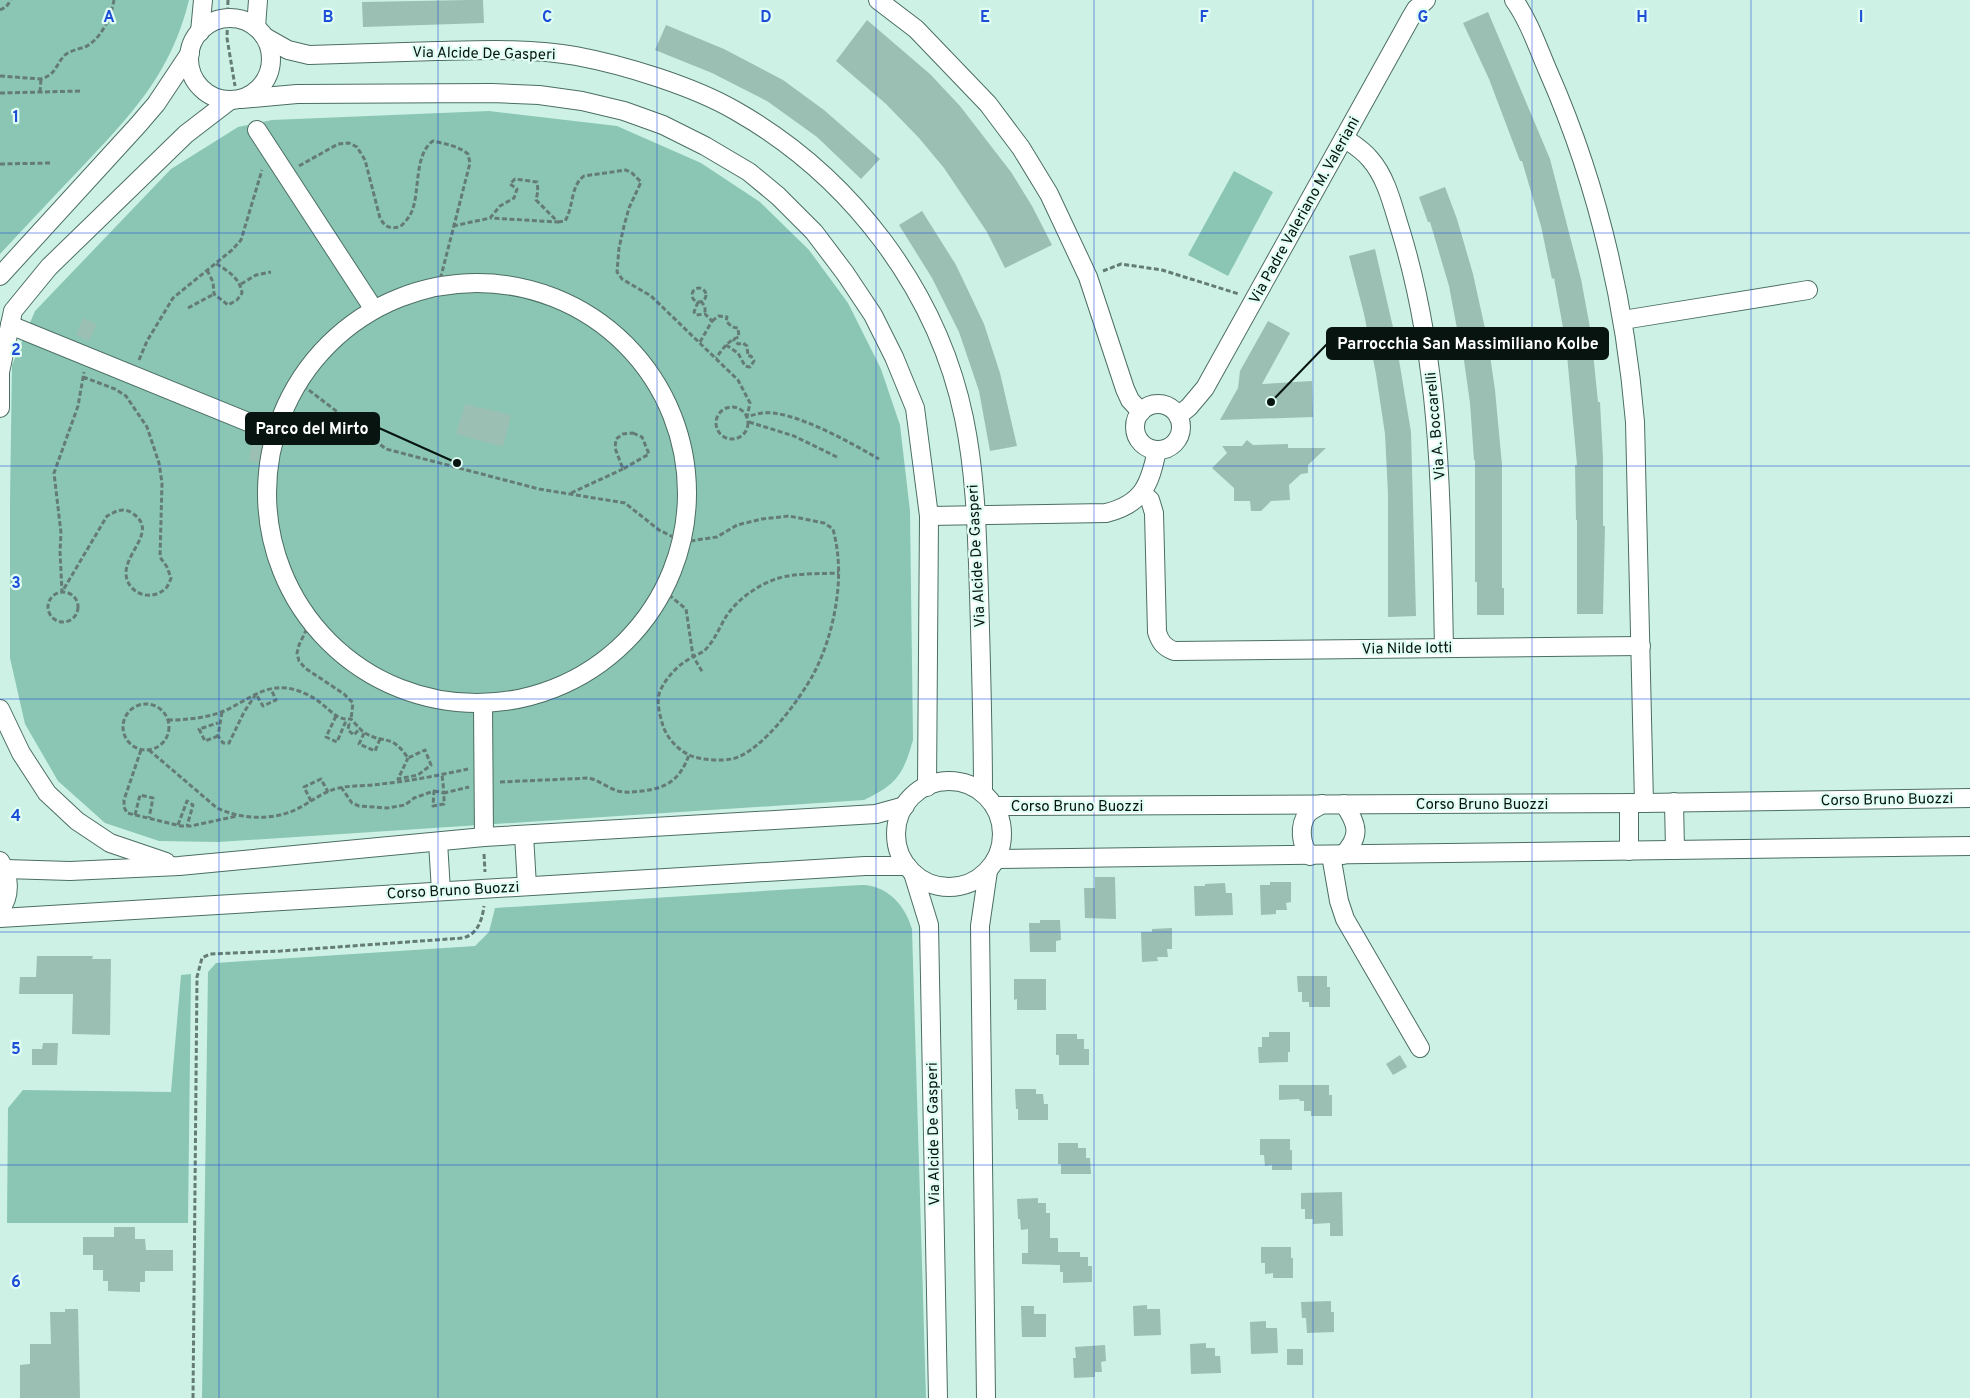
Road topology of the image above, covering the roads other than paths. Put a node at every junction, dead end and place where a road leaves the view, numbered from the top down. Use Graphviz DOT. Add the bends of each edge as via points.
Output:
graph roads {
  1 [pos="203,0"];
  2 [pos="258,0"];
  3 [pos="878,0"];
  4 [pos="1426,0"];
  5 [pos="1514,0"];
  6 [pos="200,32"];
  7 [pos="261,32"];
  8 [pos="190,53"];
  9 [pos="236,100"];
  10 [pos="257,130"];
  11 [pos="1344,138"];
  12 [pos="0,276"];
  13 [pos="1808,290"];
  14 [pos="373,308"];
  15 [pos="1623,320"];
  16 [pos="10,325"];
  17 [pos="0,408"];
  18 [pos="1141,412"];
  19 [pos="1178,416"];
  20 [pos="274,433"];
  21 [pos="1157,450"];
  22 [pos="1142,492"];
  23 [pos="976,515"];
  24 [pos="929,516"];
  25 [pos="1641,646"];
  26 [pos="1444,648"];
  27 [pos="483,705"];
  28 [pos="0,709"];
  29 [pos="926,787"];
  30 [pos="1970,798"];
  31 [pos="989,800"];
  32 [pos="1674,802"];
  33 [pos="1636,803"];
  34 [pos="1322,804"];
  35 [pos="1344,804"];
  36 [pos="905,806"];
  37 [pos="524,835"];
  38 [pos="484,837"];
  39 [pos="438,842"];
  40 [pos="1970,846"];
  41 [pos="1675,850"];
  42 [pos="1629,851"];
  43 [pos="1337,855"];
  44 [pos="1310,856"];
  45 [pos="2,865"];
  46 [pos="992,865"];
  47 [pos="179,866"];
  48 [pos="910,869"];
  49 [pos="527,886"];
  50 [pos="442,891"];
  51 [pos="0,910"];
  52 [pos="0,918"];
  53 [pos="1420,1048"];
  54 [pos="938,1398"];
  55 [pos="986,1398"];
  1 -- 6 [label="street"];
  2 -- 7 [label="street"];
  3 -- 18 [label="street" via="916,29 988,104 1021,148 1049,194 1088,277 1125,389"];
  4 -- 11 [label="street, Via Padre Valeriano M. Valeriani" via="1416,9"];
  5 -- 15 [label="street" via="1537,46 1574,137 1603,234"];
  6 -- 7 [label="street, Via Alcide De Gasperi" via="219,19 227,18 245,21"];
  6 -- 8 [label="street"];
  7 -- 9 [label="street" via="270,48 269,74 258,89"];
  7 -- 23 [label="street, Via Alcide De Gasperi" via="288,50 309,55 486,50 575,56 627,68 689,90 734,110 774,135 814,164 855,206 906,275 932,322 964,418"];
  8 -- 9 [label="street" via="191,70 205,92 216,98"];
  8 -- 12 [label="street" via="156,104"];
  9 -- 16 [label="street" via="186,134 50,266 13,311"];
  9 -- 24 [label="street" via="297,94 492,93 582,101 663,125 749,172 814,232 873,315 915,408"];
  10 -- 14 [label="street"];
  11 -- 19 [label="street, Via Padre Valeriano M. Valeriani" via="1205,388"];
  11 -- 26 [label="street, Via A. Boccarelli" via="1370,159 1385,184 1404,243 1420,310 1433,384 1439,454"];
  13 -- 15 [label="street"];
  14 -- 20 [label="street" via="331,340 298,381"];
  14 -- 27 [label="street" via="439,284 509,283 575,304 631,347 670,405 688,472 683,542 663,590 641,627 597,668 543,695"];
  15 -- 25 [label="street" via="1635,422"];
  16 -- 17 [label="street" via="0,372"];
  16 -- 20 [label="street"];
  18 -- 19 [label="street" via="1148,406 1163,404"];
  18 -- 21 [label="street" via="1135,424 1138,439"];
  19 -- 21 [label="street" via="1181,426 1176,441"];
  20 -- 27 [label="street" via="266,498 278,564 310,622 358,668 418,696"];
  21 -- 22 [label="street" via="1153,470"];
  22 -- 23 [label="street" via="1120,510 1106,513"];
  22 -- 26 [label="street, Via Nilde Iotti" via="1150,500 1154,513 1157,632 1166,648 1174,651"];
  23 -- 24 [label="street"];
  23 -- 31 [label="street, Via Alcide De Gasperi"];
  24 -- 29 [label="street"];
  25 -- 26 [label="street, Via Nilde Iotti"];
  25 -- 33 [label="street"];
  27 -- 38 [label="street" via="479,773"];
  28 -- 47 [label="street" via="21,753 47,793 77,821 110,843"];
  29 -- 31 [label="street" via="956,782 970,786"];
  29 -- 36 [label="street"];
  30 -- 32 [label="street, Corso Bruno Buozzi"];
  31 -- 34 [label="street, Corso Bruno Buozzi"];
  31 -- 46 [label="street" via="1001,823 1002,841"];
  32 -- 33 [label="street, Corso Bruno Buozzi"];
  32 -- 41 [label="street"];
  33 -- 35 [label="street, Corso Bruno Buozzi"];
  33 -- 42 [label="street"];
  34 -- 35 [label="street, Corso Bruno Buozzi"];
  34 -- 44 [label="street" via="1308,812 1304,822 1304,848"];
  35 -- 43 [label="street" via="1354,820 1356,836 1349,848"];
  36 -- 37 [label="street" via="876,814"];
  36 -- 48 [label="street" via="898,821 897,836 900,852"];
  37 -- 38 [label="street"];
  37 -- 49 [label="street"];
  38 -- 39 [label="street"];
  39 -- 47 [label="street"];
  39 -- 50 [label="street"];
  40 -- 41 [label="street"];
  41 -- 42 [label="street"];
  42 -- 43 [label="street"];
  43 -- 44 [label="street"];
  43 -- 53 [label="street" via="1339,901 1345,919"];
  44 -- 46 [label="street"];
  45 -- 47 [label="street" via="70,871"];
  45 -- 51 [label="street" via="8,882 7,895"];
  46 -- 48 [label="street" via="974,881 959,887 942,887 926,882"];
  46 -- 55 [label="street" via="980,926"];
  48 -- 49 [label="street, Corso Bruno Buozzi" via="855,866"];
  48 -- 54 [label="street, Via Alcide De Gasperi" via="929,925"];
  49 -- 50 [label="street, Corso Bruno Buozzi"];
  50 -- 52 [label="street, Corso Bruno Buozzi"];
}
